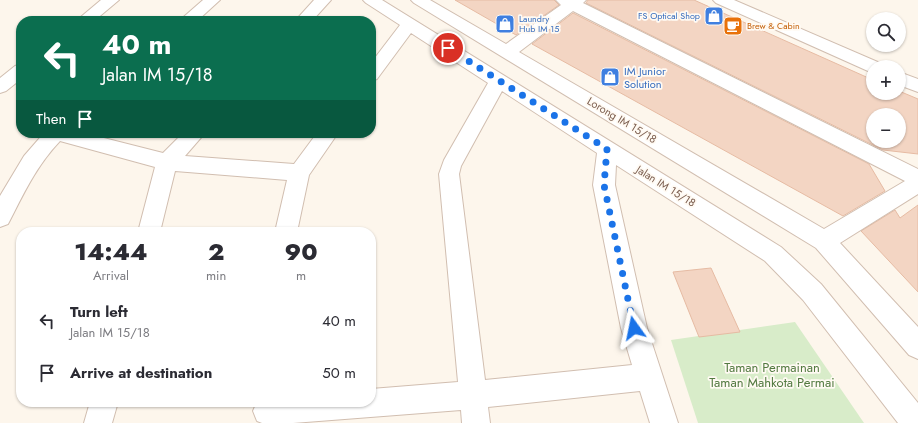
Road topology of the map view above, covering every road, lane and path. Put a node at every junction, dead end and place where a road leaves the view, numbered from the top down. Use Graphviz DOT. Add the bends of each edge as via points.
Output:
graph roads {
  1 [pos="111,0"];
  2 [pos="212,0"];
  3 [pos="323,0"];
  4 [pos="371,0"];
  5 [pos="420,0"];
  6 [pos="721,0"];
  7 [pos="571,1"];
  8 [pos="90,16"];
  9 [pos="193,16"];
  10 [pos="308,16"];
  11 [pos="409,24"];
  12 [pos="507,52"];
  13 [pos="866,63"];
  14 [pos="376,68"];
  15 [pos="16,74"];
  16 [pos="499,80"];
  17 [pos="906,81"];
  18 [pos="918,86"];
  19 [pos="0,87"];
  20 [pos="52,138"];
  21 [pos="75,138"];
  22 [pos="190,138"];
  23 [pos="324,138"];
  24 [pos="607,149"];
  25 [pos="168,162"];
  26 [pos="299,173"];
  27 [pos="918,178"];
  28 [pos="918,183"];
  29 [pos="0,218"];
  30 [pos="150,227"];
  31 [pos="287,227"];
  32 [pos="824,241"];
  33 [pos="918,346"];
  34 [pos="650,377"];
  35 [pos="473,395"];
  36 [pos="376,403"];
  37 [pos="103,407"];
  38 [pos="328,407"];
  39 [pos="267,412"];
  40 [pos="98,423"];
  41 [pos="476,423"];
  42 [pos="664,423"];
  43 [pos="916,423"];
  1 -- 8 [label="street"];
  2 -- 9 [label="street"];
  3 -- 10 [label="street"];
  4 -- 11 [label="street, Jalan IM 15/18"];
  5 -- 12 [label="street, Lorong IM 15/18"];
  6 -- 13 [label="street"];
  7 -- 12 [label="street"];
  7 -- 27 [label="street"];
  11 -- 14 [label="street"];
  11 -- 16 [label="street, Jalan IM 15/18"];
  12 -- 32 [label="street, Lorong IM 15/18"];
  15 -- 19 [label="street"];
  16 -- 24 [label="street, Jalan IM 15/18"];
  16 -- 35 [label="street" via="448,174"];
  17 -- 18 [label="street"];
  20 -- 29 [label="street" via="27,166"];
  21 -- 25 [label="street"];
  22 -- 25 [label="street"];
  23 -- 26 [label="street"];
  24 -- 34 [label="street" via="604,185 634,328"];
  24 -- 43 [label="street, Jalan IM 15/18" via="773,254 812,292"];
  25 -- 26 [label="street"];
  25 -- 30 [label="street"];
  26 -- 31 [label="street"];
  28 -- 32 [label="street"];
  32 -- 33 [label="street"];
  34 -- 35 [label="street"];
  34 -- 42 [label="street"];
  35 -- 36 [label="street"];
  35 -- 41 [label="street"];
  37 -- 40 [label="street"];
  38 -- 39 [label="street"];
}
